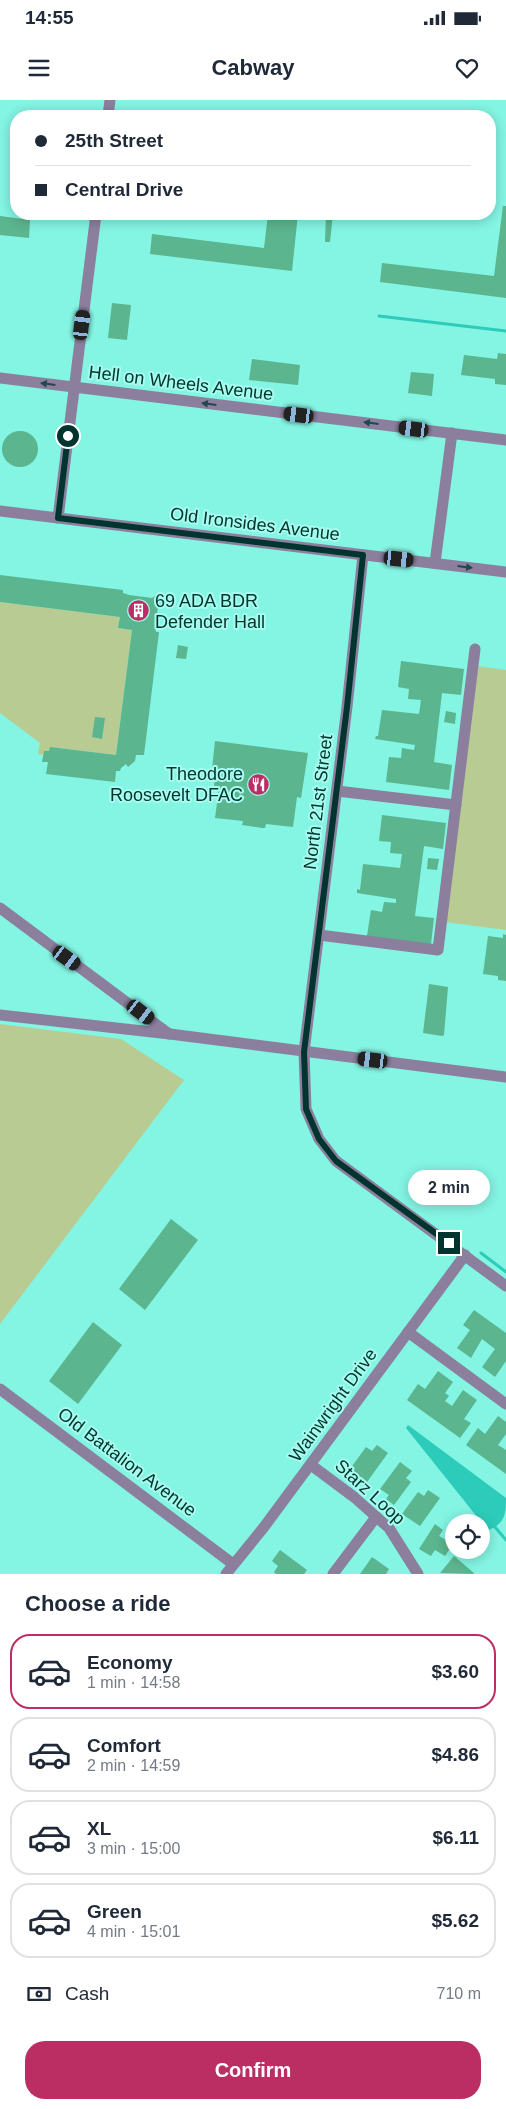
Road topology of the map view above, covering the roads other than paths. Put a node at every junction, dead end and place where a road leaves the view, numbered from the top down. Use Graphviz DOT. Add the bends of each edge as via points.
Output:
graph roads {
  1 [pos="95,220"];
  2 [pos="0,378"];
  3 [pos="74,387"];
  4 [pos="452,433"];
  5 [pos="506,440"];
  6 [pos="0,511"];
  7 [pos="58,518"];
  8 [pos="363,555"];
  9 [pos="435,563"];
  10 [pos="506,572"];
  11 [pos="475,648"];
  12 [pos="337,791"];
  13 [pos="456,805"];
  14 [pos="0,908"];
  15 [pos="319,934"];
  16 [pos="0,1015"];
  17 [pos="170,1034"];
  18 [pos="304,1052"];
  19 [pos="506,1077"];
  20 [pos="465,1255"];
  21 [pos="506,1286"];
  22 [pos="408,1332"];
  23 [pos="0,1389"];
  24 [pos="506,1404"];
  25 [pos="311,1465"];
  26 [pos="376,1517"];
  27 [pos="233,1564"];
  28 [pos="226,1574"];
  29 [pos="334,1574"];
  30 [pos="418,1574"];
  1 -- 3 [label="street"];
  3 -- 2 [label="street, Hell on Wheels Avenue, one-way"];
  4 -- 3 [label="street, Hell on Wheels Avenue, one-way"];
  3 -- 7 [label="street"];
  4 -- 5 [label="street, Hell on Wheels Avenue"];
  4 -- 9 [label="street"];
  6 -- 7 [label="street, Old Ironsides Avenue"];
  7 -- 8 [label="street, Old Ironsides Avenue"];
  8 -- 9 [label="street, Old Ironsides Avenue"];
  8 -- 12 [label="street, North 21st Street"];
  9 -- 10 [label="street, Old Ironsides Avenue, one-way"];
  11 -- 13 [label="street"];
  12 -- 13 [label="street"];
  12 -- 15 [label="street, North 21st Street"];
  13 -- 15 [label="street" via="438,950"];
  14 -- 17 [label="street"];
  15 -- 18 [label="street, North 21st Street"];
  16 -- 17 [label="street"];
  17 -- 18 [label="street"];
  18 -- 19 [label="street"];
  18 -- 20 [label="street, North 21st Street" via="306,1109 319,1139 336,1161"];
  20 -- 21 [label="street, North 21st Street"];
  20 -- 22 [label="street, Wainwright Drive"];
  22 -- 24 [label="street"];
  22 -- 25 [label="street, Wainwright Drive"];
  23 -- 27 [label="street, Old Battalion Avenue"];
  25 -- 26 [label="street, Starz Loop" via="354,1496"];
  25 -- 27 [label="street, Wainwright Drive"];
  26 -- 29 [label="street"];
  26 -- 30 [label="street, Starz Loop" via="389,1528"];
  27 -- 28 [label="street, Wainwright Drive"];
}
